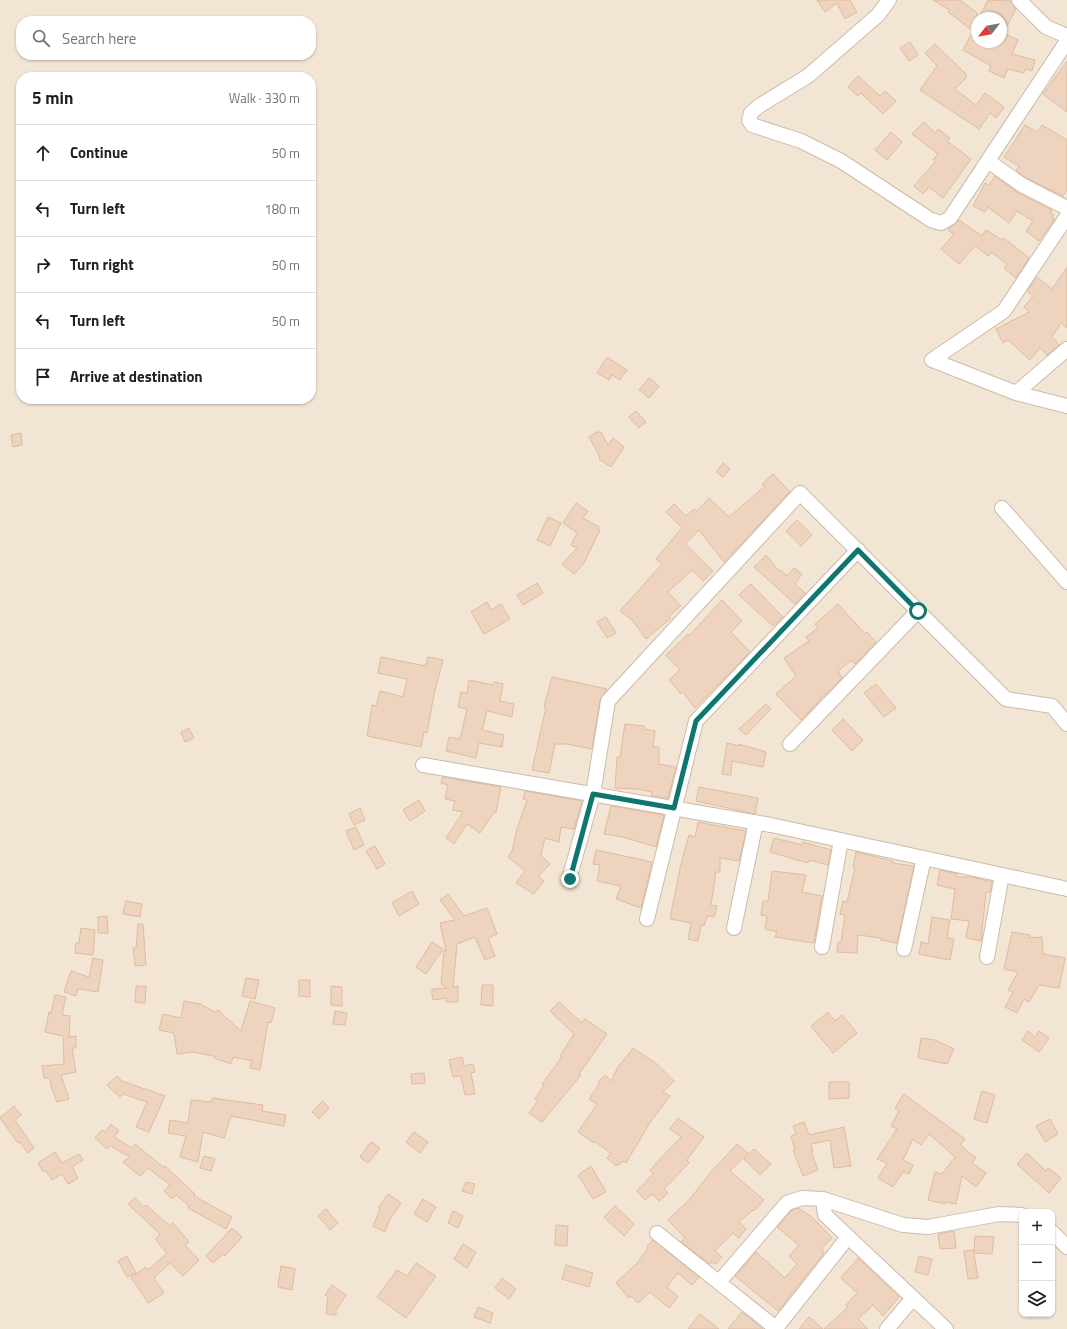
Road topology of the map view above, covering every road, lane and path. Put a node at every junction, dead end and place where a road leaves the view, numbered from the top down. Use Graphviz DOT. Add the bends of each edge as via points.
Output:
graph roads {
  1 [pos="889,0"];
  2 [pos="1019,0"];
  3 [pos="1067,36"];
  4 [pos="1067,41"];
  5 [pos="988,161"];
  6 [pos="1067,208"];
  7 [pos="1067,216"];
  8 [pos="1067,350"];
  9 [pos="1016,393"];
  10 [pos="1067,406"];
  11 [pos="1002,508"];
  12 [pos="858,550"];
  13 [pos="1067,582"];
  14 [pos="918,611"];
  15 [pos="1067,724"];
  16 [pos="790,744"];
  17 [pos="423,765"];
  18 [pos="593,794"];
  19 [pos="674,808"];
  20 [pos="756,822"];
  21 [pos="841,840"];
  22 [pos="924,858"];
  23 [pos="1002,875"];
  24 [pos="570,879"];
  25 [pos="1067,889"];
  26 [pos="647,920"];
  27 [pos="734,928"];
  28 [pos="822,948"];
  29 [pos="904,949"];
  30 [pos="987,957"];
  31 [pos="823,1199"];
  32 [pos="1019,1215"];
  33 [pos="657,1233"];
  34 [pos="1055,1235"];
  35 [pos="848,1237"];
  36 [pos="1067,1246"];
  37 [pos="720,1282"];
  38 [pos="913,1298"];
  39 [pos="777,1328"];
  40 [pos="887,1329"];
  41 [pos="946,1329"];
  1 -- 5 [label="street" via="878,15 808,76 750,113 749,120 752,125 801,141 841,161 941,224 950,218"];
  2 -- 3 [label="street" via="1046,27"];
  4 -- 5 [label="street"];
  5 -- 6 [label="street" via="1022,185"];
  7 -- 9 [label="street" via="1004,311 932,360"];
  8 -- 9 [label="street"];
  9 -- 10 [label="street"];
  11 -- 13 [label="street"];
  12 -- 14 [label="street"];
  12 -- 18 [label="street" via="800,492 608,701"];
  12 -- 19 [label="street" via="696,721"];
  14 -- 15 [label="street" via="1006,699 1052,706"];
  14 -- 16 [label="street"];
  17 -- 18 [label="street"];
  18 -- 19 [label="street"];
  18 -- 24 [label="street"];
  19 -- 20 [label="street"];
  19 -- 26 [label="street"];
  20 -- 21 [label="street"];
  20 -- 27 [label="street"];
  21 -- 22 [label="street"];
  21 -- 28 [label="street"];
  22 -- 23 [label="street"];
  22 -- 29 [label="street"];
  23 -- 25 [label="street"];
  23 -- 30 [label="street"];
  31 -- 32 [label="street" via="902,1225 928,1227 999,1214"];
  31 -- 35 [label="street" via="825,1215"];
  31 -- 37 [label="street" via="802,1198 787,1203"];
  33 -- 37 [label="street"];
  34 -- 36 [label="street"];
  35 -- 38 [label="street"];
  35 -- 39 [label="street"];
  37 -- 39 [label="street"];
  38 -- 40 [label="street"];
  38 -- 41 [label="street"];
}
